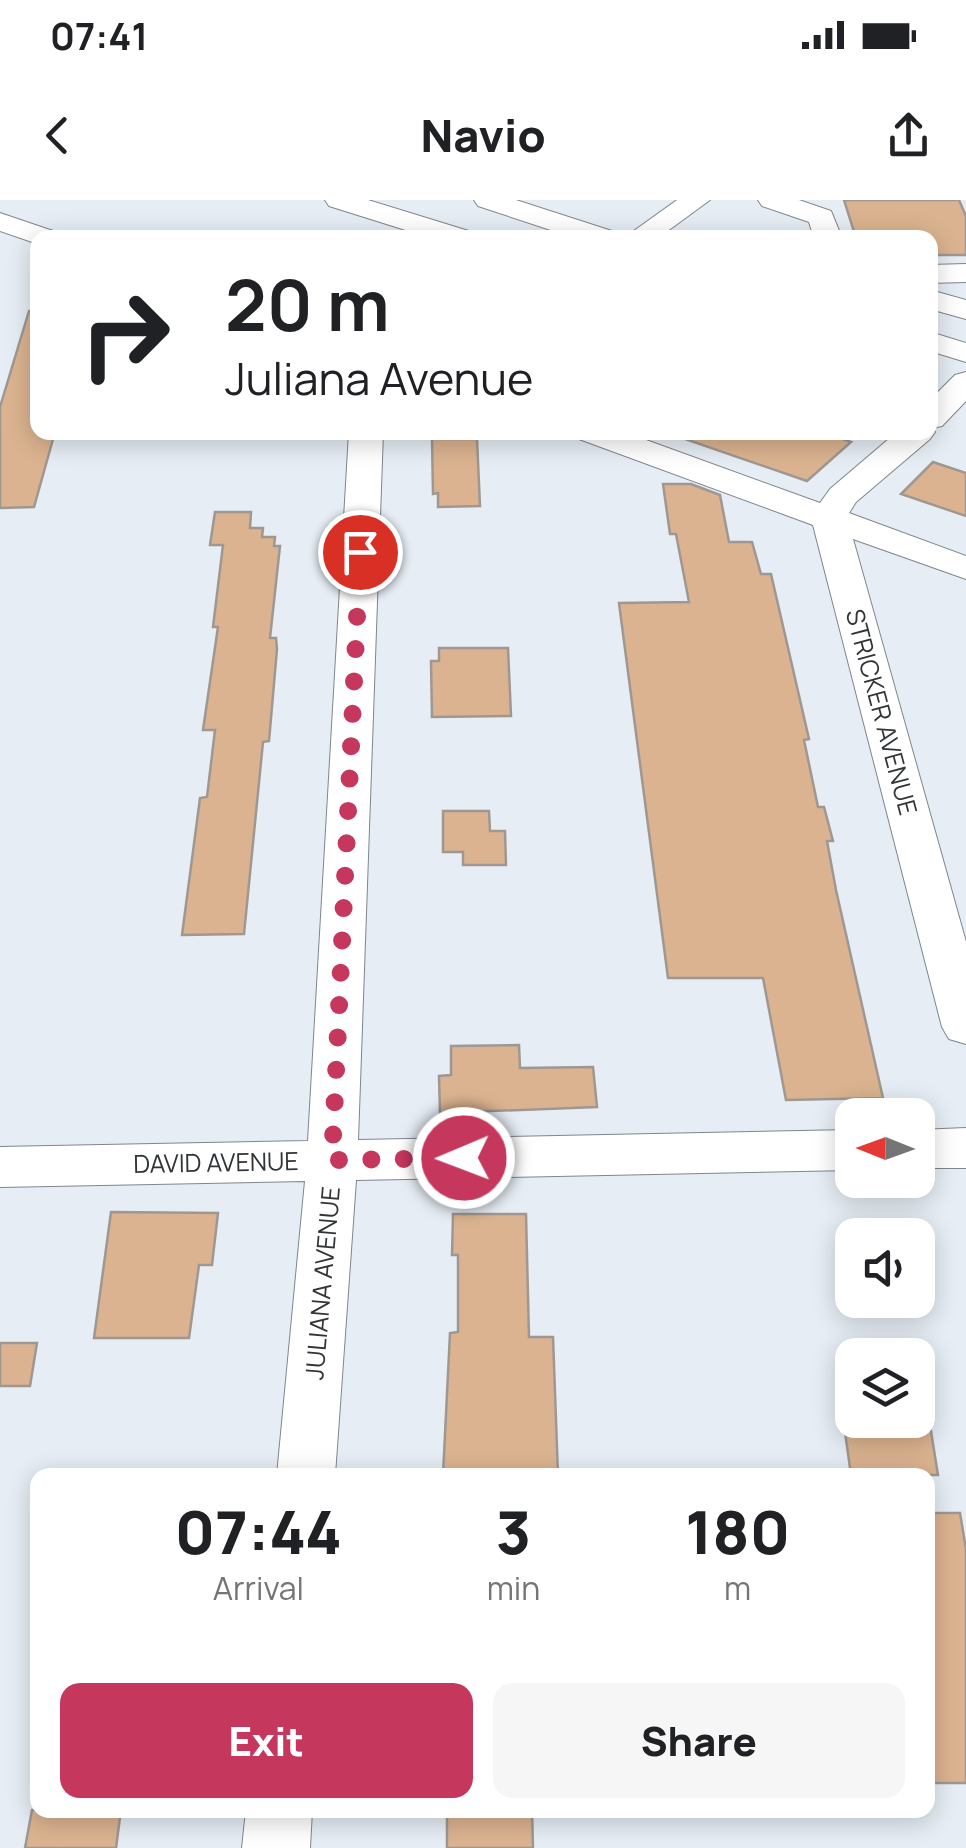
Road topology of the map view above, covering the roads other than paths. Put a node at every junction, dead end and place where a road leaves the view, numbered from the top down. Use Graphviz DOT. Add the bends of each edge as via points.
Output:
graph roads {
  1 [pos="35,200"];
  2 [pos="339,200"];
  3 [pos="488,200"];
  4 [pos="696,200"];
  5 [pos="779,201"];
  6 [pos="566,222"];
  7 [pos="1,223"];
  8 [pos="436,230"];
  9 [pos="519,230"];
  10 [pos="586,230"];
  11 [pos="650,230"];
  12 [pos="825,230"];
  13 [pos="30,233"];
  14 [pos="966,273"];
  15 [pos="938,274"];
  16 [pos="938,302"];
  17 [pos="966,310"];
  18 [pos="938,343"];
  19 [pos="966,352"];
  20 [pos="366,440"];
  21 [pos="616,440"];
  22 [pos="908,440"];
  23 [pos="829,518"];
  24 [pos="966,568"];
  25 [pos="966,1027"];
  26 [pos="966,1148"];
  27 [pos="935,1149"];
  28 [pos="835,1150"];
  29 [pos="332,1160"];
  30 [pos="0,1166"];
  31 [pos="307,1468"];
  32 [pos="278,1818"];
  33 [pos="276,1848"];
  1 -- 7 [label="street"];
  2 -- 8 [label="street"];
  3 -- 6 [label="street"];
  4 -- 11 [label="street"];
  5 -- 12 [label="street" via="821,217"];
  6 -- 9 [label="street"];
  6 -- 10 [label="street"];
  7 -- 13 [label="street"];
  14 -- 15 [label="street"];
  16 -- 17 [label="street"];
  18 -- 19 [label="street"];
  20 -- 29 [label="street, JULIANA AVENUE"];
  21 -- 23 [label="street"];
  22 -- 23 [label="street" via="842,496"];
  23 -- 24 [label="street"];
  23 -- 25 [label="street, STRICKER AVENUE"];
  26 -- 27 [label="street"];
  28 -- 29 [label="street, DAVID AVENUE"];
  29 -- 30 [label="street, DAVID AVENUE"];
  29 -- 31 [label="street, JULIANA AVENUE"];
  32 -- 33 [label="street"];
}
